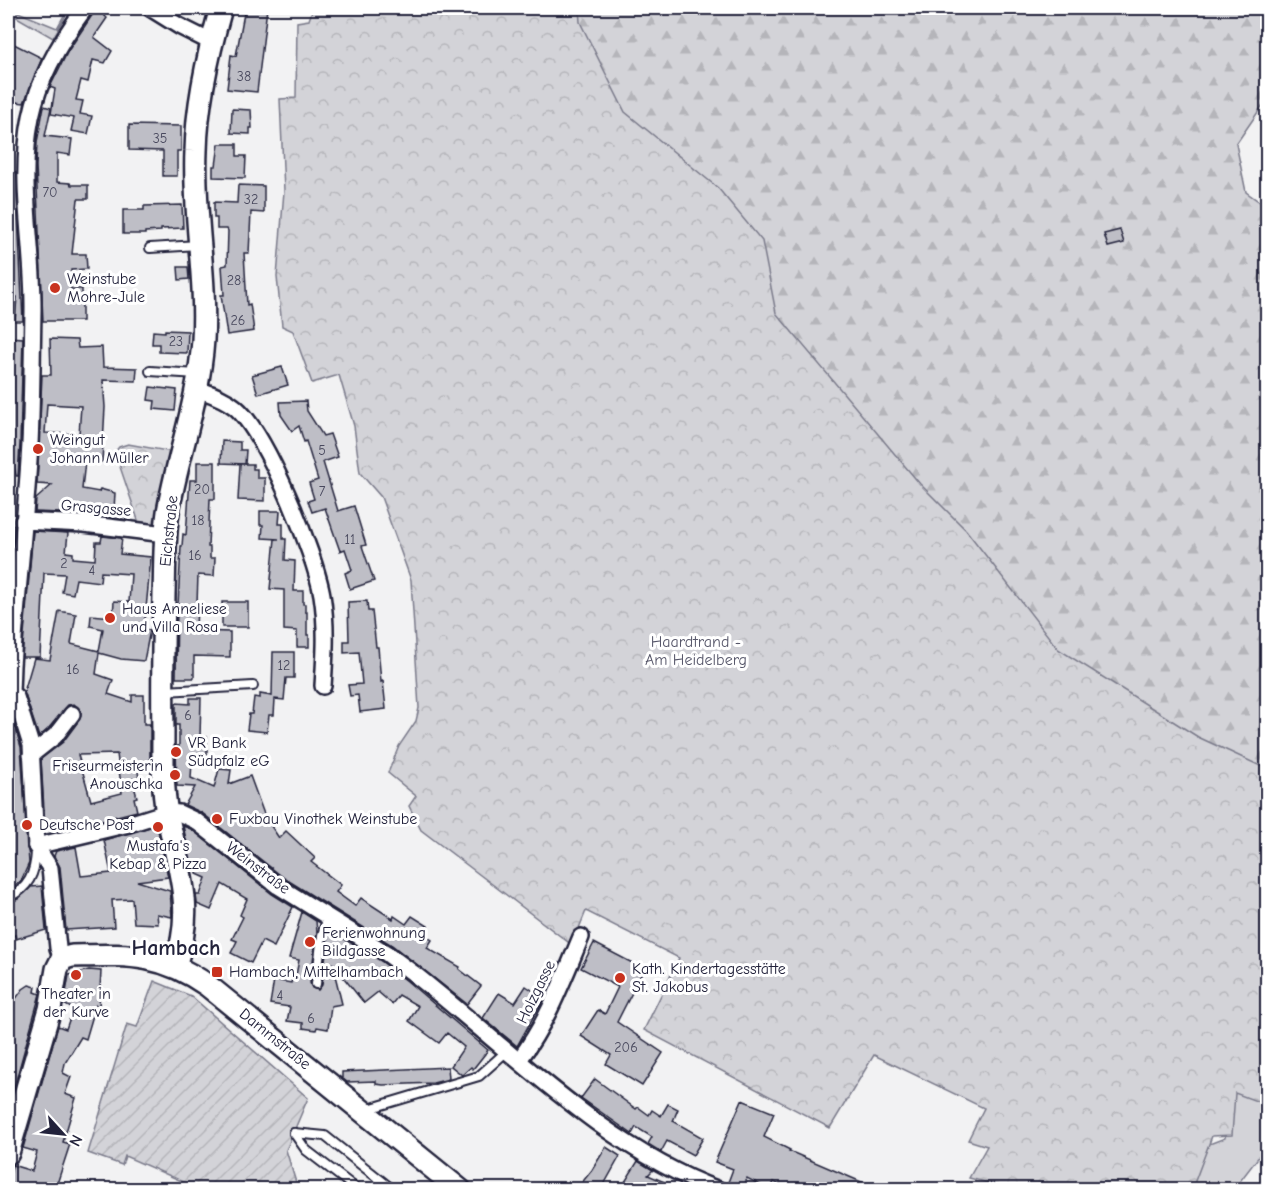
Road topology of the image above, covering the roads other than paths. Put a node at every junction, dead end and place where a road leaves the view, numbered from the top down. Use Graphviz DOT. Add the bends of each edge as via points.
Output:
graph roads {
  1 [pos="85,8"];
  2 [pos="150,8"];
  3 [pos="221,8"];
  4 [pos="212,42"];
  5 [pos="200,245"];
  6 [pos="150,248"];
  7 [pos="150,371"];
  8 [pos="199,382"];
  9 [pos="23,521"];
  10 [pos="165,534"];
  11 [pos="253,686"];
  12 [pos="323,686"];
  13 [pos="162,691"];
  14 [pos="9,692"];
  15 [pos="72,714"];
  16 [pos="32,755"];
  17 [pos="167,812"];
  18 [pos="36,846"];
  19 [pos="8,897"];
  20 [pos="328,917"];
  21 [pos="581,937"];
  22 [pos="62,959"];
  23 [pos="175,965"];
  24 [pos="316,984"];
  25 [pos="513,1055"];
  26 [pos="364,1111"];
  27 [pos="8,1153"];
  28 [pos="358,1190"];
  29 [pos="393,1190"];
  30 [pos="460,1190"];
  31 [pos="719,1190"];
  1 -- 9 [label="street" via="44,75 31,117 26,197 33,310 30,443"];
  2 -- 4 [label="street"];
  3 -- 4 [label="street, Eichstraße"];
  4 -- 5 [label="street, Eichstraße" via="196,151"];
  5 -- 6 [label="lane"];
  5 -- 8 [label="street, Eichstraße" via="204,313"];
  7 -- 8 [label="lane"];
  8 -- 10 [label="street, Eichstraße"];
  8 -- 12 [label="street" via="245,417 272,464 304,537 325,615"];
  9 -- 10 [label="street, Grasgasse"];
  9 -- 14 [label="street"];
  10 -- 13 [label="street, Eichstraße"];
  11 -- 13 [label="lane"];
  13 -- 17 [label="street, Eichstraße"];
  14 -- 16 [label="street" via="16,698"];
  15 -- 16 [label="street" via="55,736"];
  16 -- 18 [label="street"];
  17 -- 18 [label="street"];
  17 -- 20 [label="street, Weinstraße" via="196,821 257,870"];
  17 -- 23 [label="street, Eichstraße" via="185,907 183,940"];
  18 -- 19 [label="lane" via="32,876 21,891"];
  18 -- 22 [label="street" via="50,868"];
  20 -- 24 [label="lane"];
  20 -- 25 [label="street, Weinstraße" via="413,973"];
  21 -- 25 [label="street, Holzgasse" via="539,1030"];
  22 -- 23 [label="street, Dammstraße" via="126,956"];
  22 -- 27 [label="street"];
  23 -- 26 [label="street, Dammstraße" via="218,993"];
  25 -- 26 [label="lane" via="479,1076"];
  25 -- 31 [label="street, Weinstraße" via="628,1143"];
  26 -- 30 [label="street, Dammstraße"];
  28 -- 29 [label="lane" via="306,1150 294,1133 325,1136"];
}
